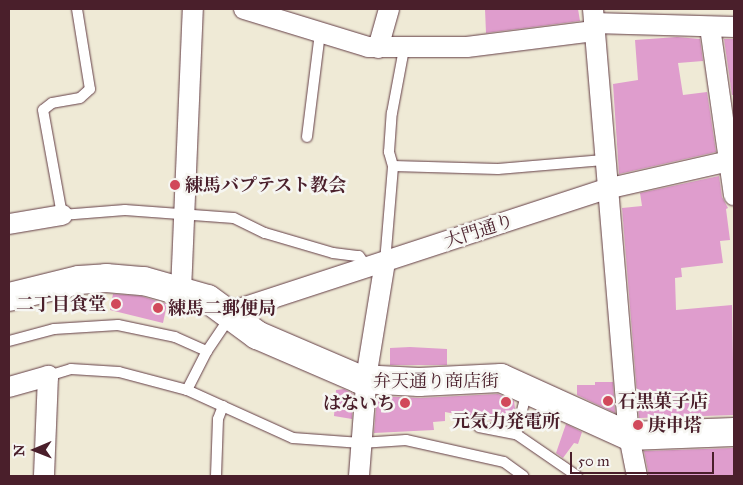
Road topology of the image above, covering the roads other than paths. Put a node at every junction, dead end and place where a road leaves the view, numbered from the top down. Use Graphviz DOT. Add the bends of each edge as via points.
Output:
graph roads {
  1 [pos="77,9"];
  2 [pos="193,9"];
  3 [pos="244,9"];
  4 [pos="389,9"];
  5 [pos="730,9"];
  6 [pos="594,21"];
  7 [pos="734,26"];
  8 [pos="710,28"];
  9 [pos="320,32"];
  10 [pos="378,48"];
  11 [pos="404,49"];
  12 [pos="307,137"];
  13 [pos="604,160"];
  14 [pos="732,160"];
  15 [pos="393,166"];
  16 [pos="606,189"];
  17 [pos="734,194"];
  18 [pos="186,212"];
  19 [pos="62,215"];
  20 [pos="9,224"];
  21 [pos="376,264"];
  22 [pos="181,291"];
  23 [pos="9,297"];
  24 [pos="230,317"];
  25 [pos="9,341"];
  26 [pos="207,351"];
  27 [pos="48,376"];
  28 [pos="366,381"];
  29 [pos="9,387"];
  30 [pos="187,390"];
  31 [pos="527,391"];
  32 [pos="223,406"];
  33 [pos="479,427"];
  34 [pos="734,432"];
  35 [pos="516,434"];
  36 [pos="629,436"];
  37 [pos="361,443"];
  38 [pos="44,476"];
  39 [pos="216,476"];
  40 [pos="359,476"];
  41 [pos="523,476"];
  42 [pos="577,476"];
  43 [pos="637,476"];
  1 -- 19 [label="lane" via="90,89 80,98 52,103 43,110"];
  2 -- 18 [label="street"];
  3 -- 9 [label="street"];
  4 -- 10 [label="street"];
  5 -- 7 [label="street"];
  6 -- 8 [label="street"];
  6 -- 11 [label="street" via="467,47"];
  6 -- 13 [label="street"];
  7 -- 8 [label="street"];
  8 -- 14 [label="street"];
  9 -- 10 [label="street"];
  9 -- 12 [label="lane"];
  10 -- 11 [label="street"];
  11 -- 15 [label="lane" via="392,112 389,152"];
  13 -- 15 [label="lane" via="498,169"];
  13 -- 16 [label="street"];
  14 -- 16 [label="street, 大門通り"];
  14 -- 17 [label="street"];
  15 -- 21 [label="lane"];
  16 -- 21 [label="street, 大門通り"];
  16 -- 36 [label="street"];
  18 -- 19 [label="lane" via="125,210"];
  18 -- 21 [label="lane" via="234,218 265,233 333,253 359,256"];
  18 -- 22 [label="street"];
  19 -- 20 [label="street"];
  21 -- 24 [label="street, 大門通り" via="239,308"];
  21 -- 28 [label="street"];
  22 -- 23 [label="main road, 弁天通り商店街" via="144,281 106,278 52,285"];
  22 -- 24 [label="main road, 弁天通り商店街" via="208,300"];
  24 -- 26 [label="lane"];
  24 -- 28 [label="main road, 弁天通り商店街" via="292,352"];
  25 -- 26 [label="lane" via="54,330 118,325 175,337"];
  26 -- 30 [label="lane"];
  27 -- 29 [label="street"];
  27 -- 30 [label="lane" via="71,369 119,372"];
  27 -- 38 [label="street"];
  28 -- 31 [label="main road, 弁天通り商店街" via="501,378"];
  28 -- 37 [label="street"];
  30 -- 32 [label="lane"];
  31 -- 35 [label="lane"];
  31 -- 36 [label="main road, 弁天通り商店街"];
  32 -- 37 [label="lane" via="293,438"];
  32 -- 39 [label="lane" via="218,419"];
  33 -- 35 [label="lane"];
  34 -- 36 [label="main road, 弁天通り商店街"];
  35 -- 42 [label="lane"];
  36 -- 43 [label="street"];
  37 -- 40 [label="street"];
  37 -- 41 [label="lane" via="406,440 442,446 504,462"];
}
